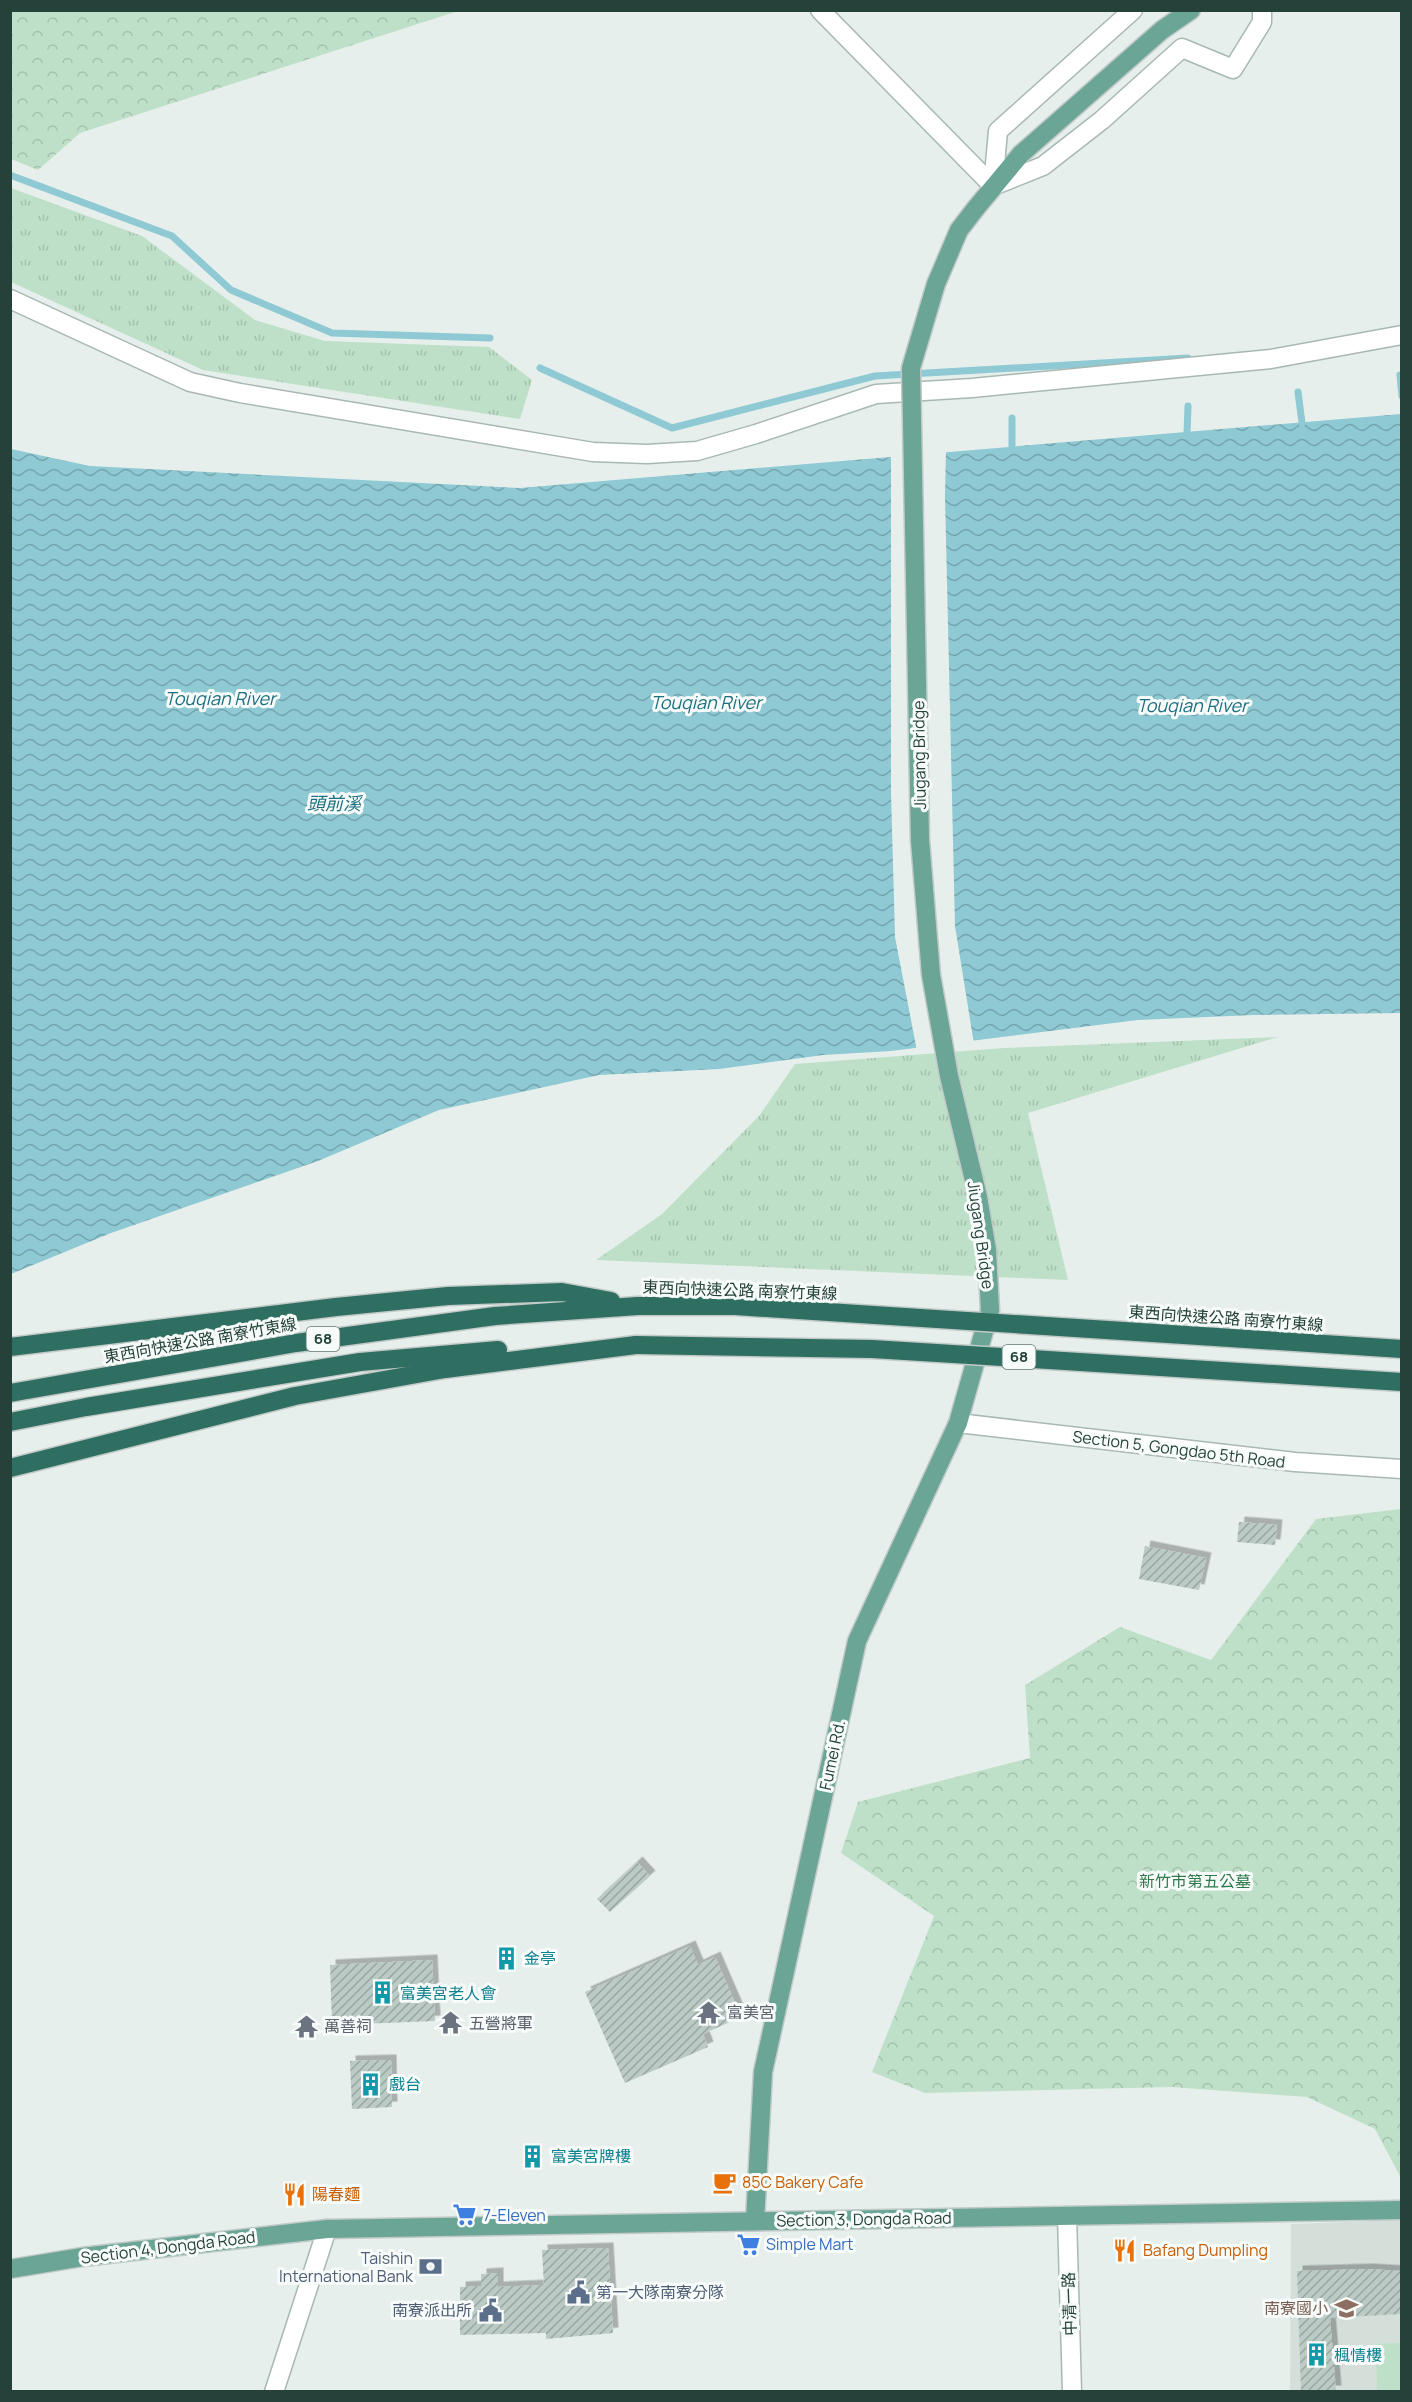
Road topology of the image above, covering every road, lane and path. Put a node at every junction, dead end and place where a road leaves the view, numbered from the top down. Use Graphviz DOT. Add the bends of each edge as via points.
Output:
graph roads {
  1 [pos="820,10"];
  2 [pos="1133,10"];
  3 [pos="1191,10"];
  4 [pos="1262,10"];
  5 [pos="993,186"];
  6 [pos="10,299"];
  7 [pos="1401,335"];
  8 [pos="638,1306"];
  9 [pos="990,1310"];
  10 [pos="636,1345"];
  11 [pos="10,1347"];
  12 [pos="1401,1349"];
  13 [pos="1401,1382"];
  14 [pos="10,1393"];
  15 [pos="10,1422"];
  16 [pos="958,1422"];
  17 [pos="10,1468"];
  18 [pos="1401,1469"];
  19 [pos="1401,2210"];
  20 [pos="1067,2217"];
  21 [pos="755,2221"];
  22 [pos="327,2229"];
  23 [pos="10,2269"];
  24 [pos="274,2391"];
  25 [pos="1072,2391"];
  1 -- 5 [label="street"];
  2 -- 5 [label="street" via="998,131"];
  3 -- 5 [label="main road, Jiugang Bridge" via="1162,30 1021,154"];
  4 -- 5 [label="street" via="1262,22 1233,69 1182,48 1102,120 1043,166"];
  5 -- 9 [label="main road, Jiugang Bridge, bridge" via="959,230 936,284 911,368 920,840 929,953 949,1076 978,1197 987,1250"];
  6 -- 7 [label="street" via="190,382 582,450 647,454 697,451 876,394 1271,359"];
  8 -- 11 [label="highway" via="562,1292 448,1296"];
  8 -- 12 [label="highway, 東西向快速公路 南寮竹東線 / 68, bridge" via="735,1306"];
  8 -- 14 [label="highway, 東西向快速公路 南寮竹東線 / 68" via="495,1316 296,1343"];
  9 -- 16 [label="main road, Fumei Rd."];
  10 -- 13 [label="highway, 68, bridge" via="872,1349"];
  10 -- 15 [label="highway, 68" via="360,1362"];
  10 -- 17 [label="highway" via="445,1369 295,1396"];
  16 -- 18 [label="street, Section 5, Gongdao 5th Road" via="1295,1462"];
  16 -- 21 [label="main road, Fumei Rd." via="857,1641 763,2072"];
  19 -- 20 [label="main road, Section 3, Dongda Road"];
  20 -- 21 [label="main road, Section 3, Dongda Road"];
  20 -- 25 [label="street, 中清一路"];
  21 -- 22 [label="main road, Section 3, Dongda Road"];
  22 -- 23 [label="main road, Section 4, Dongda Road"];
  22 -- 24 [label="street"];
}
